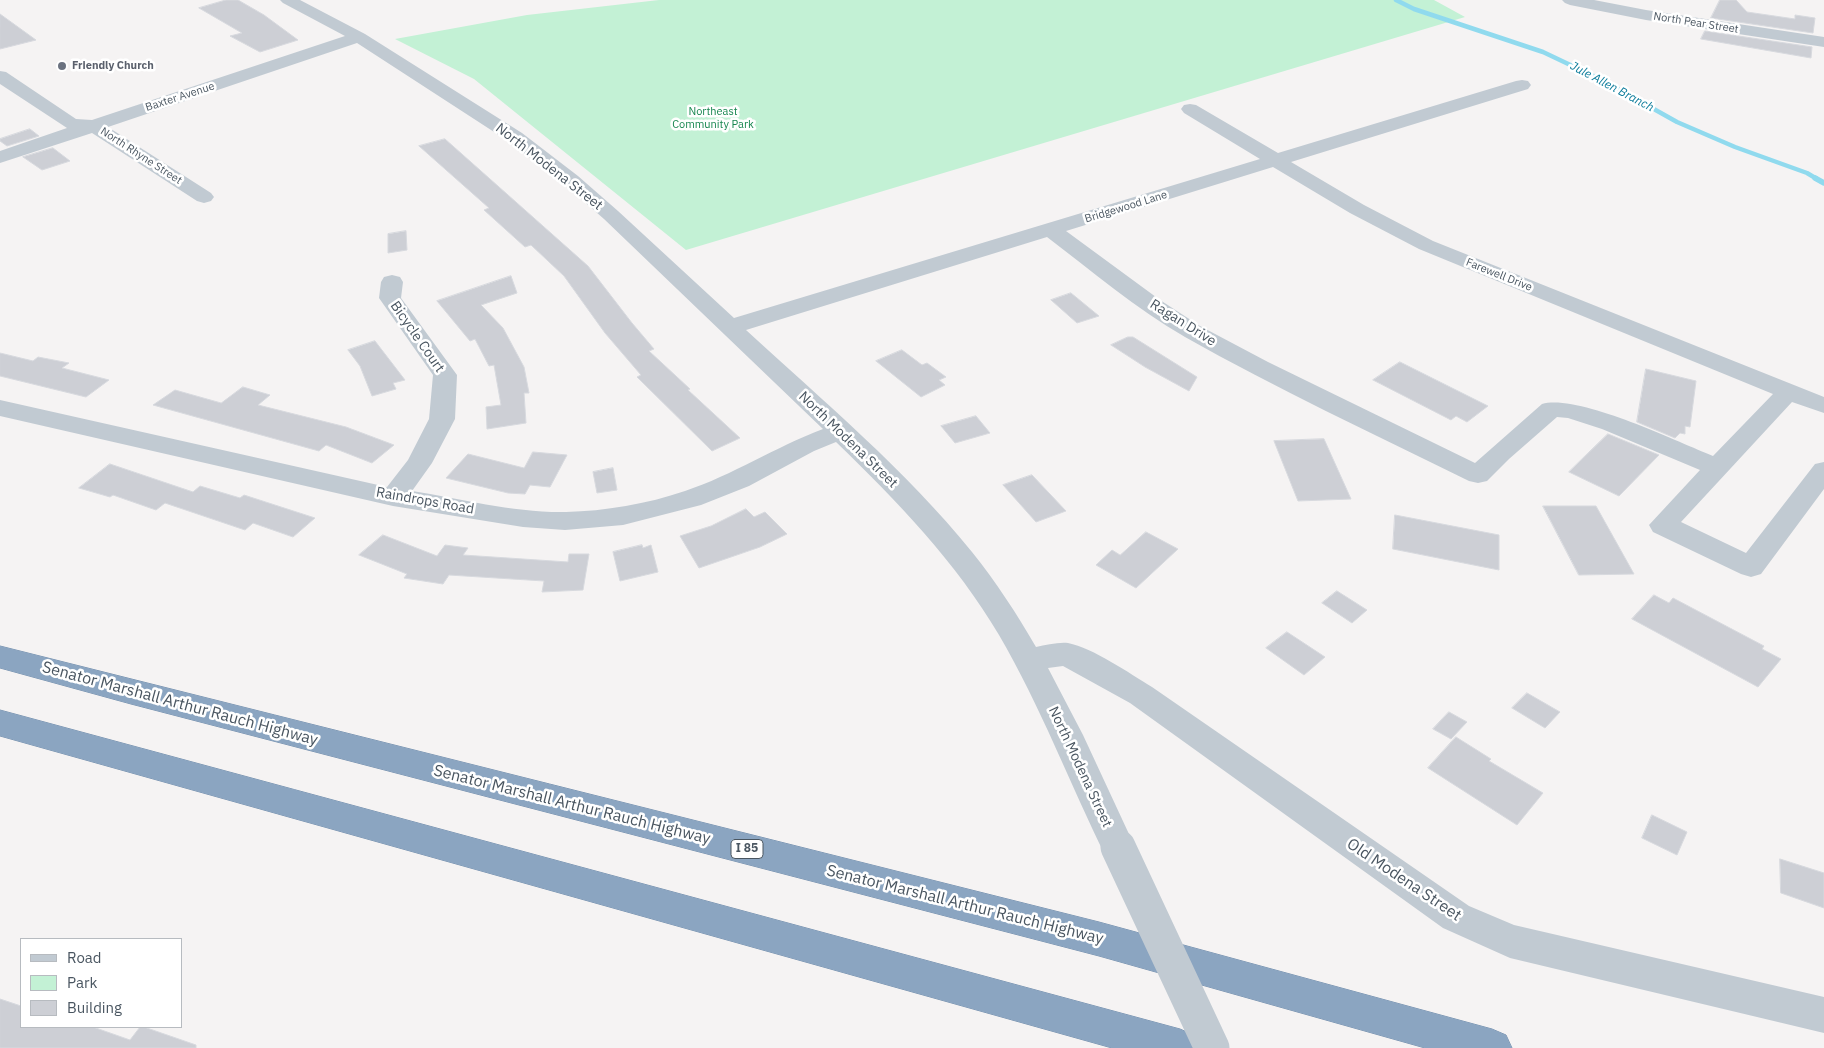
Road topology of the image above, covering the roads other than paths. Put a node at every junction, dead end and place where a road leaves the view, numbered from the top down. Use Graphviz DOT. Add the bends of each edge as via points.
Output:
graph roads {
  1 [pos="288,0"];
  2 [pos="1570,0"];
  3 [pos="359,37"];
  4 [pos="1824,42"];
  5 [pos="0,76"];
  6 [pos="1522,85"];
  7 [pos="1190,109"];
  8 [pos="94,126"];
  9 [pos="0,157"];
  10 [pos="1278,161"];
  11 [pos="204,197"];
  12 [pos="1051,230"];
  13 [pos="392,282"];
  14 [pos="730,328"];
  15 [pos="1788,392"];
  16 [pos="1824,406"];
  17 [pos="0,408"];
  18 [pos="841,431"];
  19 [pos="1717,467"];
  20 [pos="1824,470"];
  21 [pos="392,497"];
  22 [pos="0,657"];
  23 [pos="1028,659"];
  24 [pos="0,723"];
  25 [pos="1824,1015"];
  26 [pos="1180,1048"];
  27 [pos="1212,1048"];
  28 [pos="1492,1048"];
  1 -- 3 [label="street, North Modena Street"];
  2 -- 4 [label="street, North Pear Street"];
  3 -- 8 [label="street, Baxter Avenue"];
  3 -- 14 [label="street, North Modena Street" via="515,137 571,180"];
  5 -- 8 [label="street, North Rhyne Street" via="71,124"];
  6 -- 10 [label="street, Bridgewood Lane"];
  7 -- 10 [label="street, Farewell Drive"];
  8 -- 9 [label="street, Baxter Avenue"];
  8 -- 11 [label="street, North Rhyne Street"];
  10 -- 12 [label="street, Bridgewood Lane"];
  10 -- 15 [label="street, Farewell Drive" via="1357,209 1426,245"];
  12 -- 14 [label="street, Bridgewood Lane"];
  12 -- 19 [label="street, Ragan Drive" via="1192,331 1478,475 1551,409 1571,411 1611,424"];
  13 -- 21 [label="street, Bicycle Court" via="390,298 445,376 442,418 419,463"];
  14 -- 18 [label="street, North Modena Street"];
  15 -- 16 [label="street, Farewell Drive"];
  15 -- 19 [label="street"];
  17 -- 21 [label="street, Raindrops Road"];
  18 -- 21 [label="street, Raindrops Road" via="740,480 690,499 623,516 565,521 523,518"];
  18 -- 23 [label="street, North Modena Street" via="920,511 963,561"];
  19 -- 20 [label="street" via="1663,525 1751,567"];
  22 -- 28 [label="highway, Senator Marshall Arthur Rauch Highway / I 85" via="1099,939"];
  23 -- 25 [label="street, Old Modena Street" via="1066,654 1095,668 1141,696 1456,917 1510,941"];
  23 -- 27 [label="street, North Modena Street, bridge" via="1084,769"];
  24 -- 26 [label="highway"];
}
